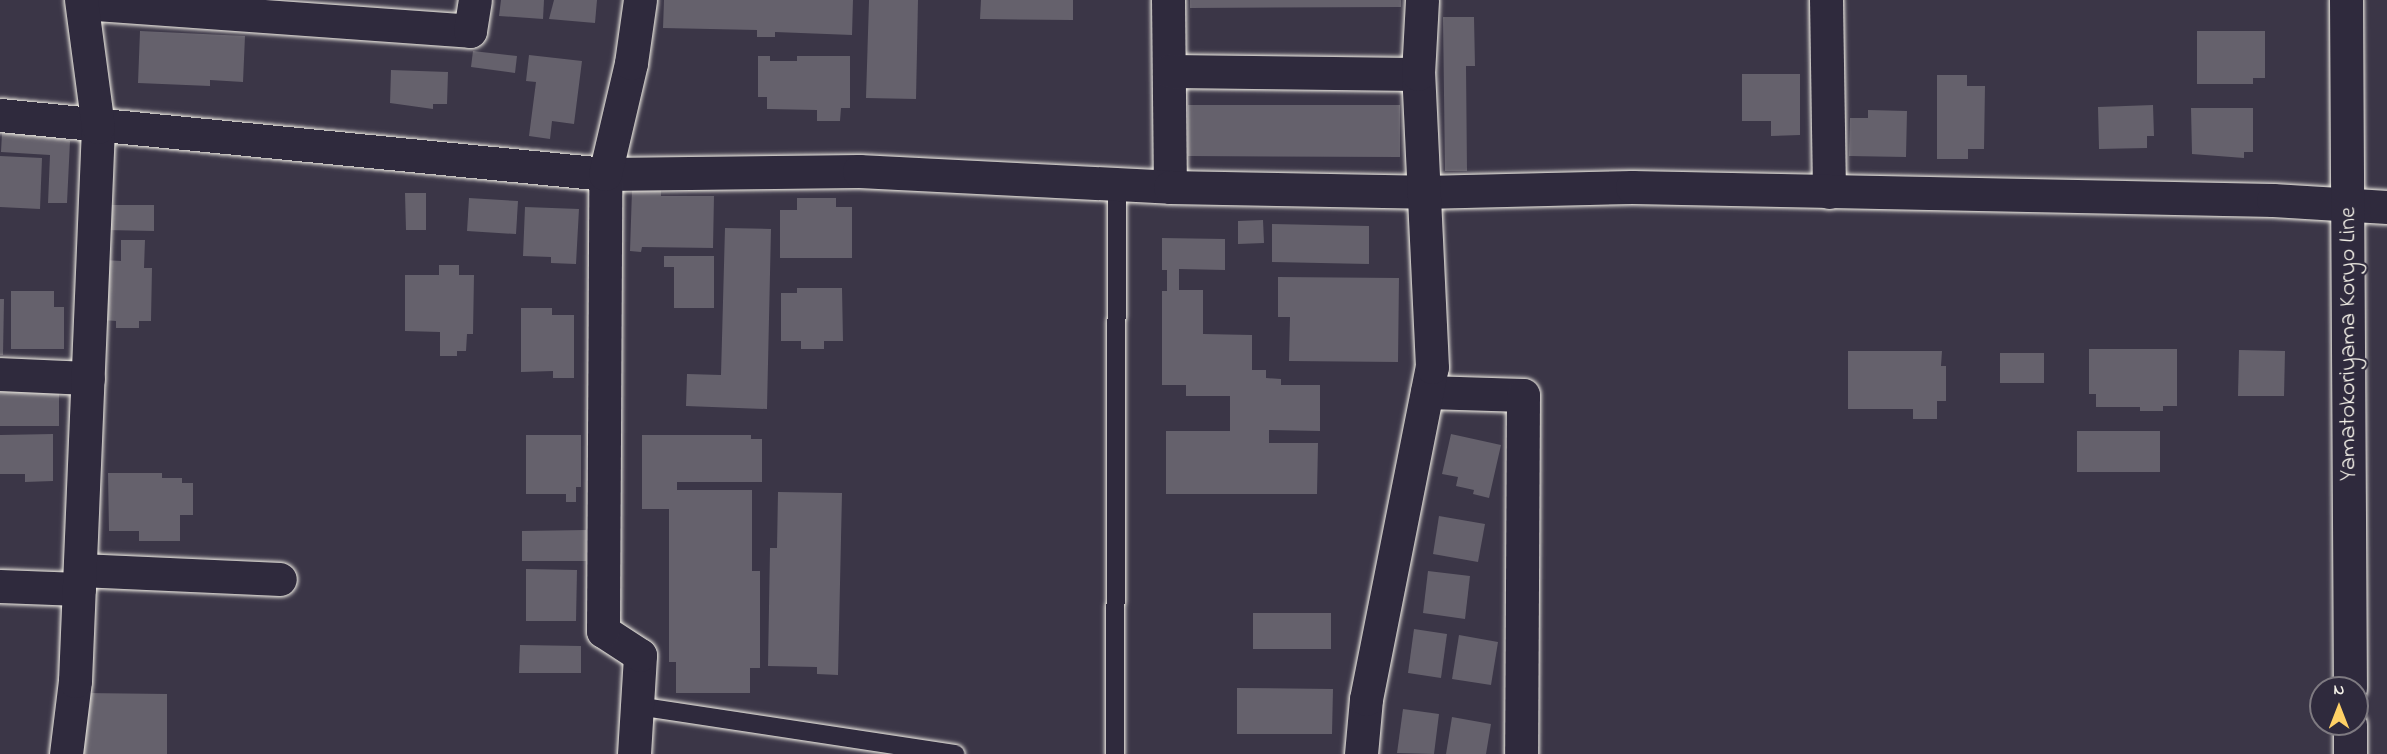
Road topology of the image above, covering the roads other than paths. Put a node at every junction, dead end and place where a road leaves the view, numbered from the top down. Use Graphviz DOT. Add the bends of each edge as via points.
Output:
graph roads {
  1 [pos="475,0"];
  2 [pos="640,0"];
  3 [pos="1168,0"];
  4 [pos="1422,0"];
  5 [pos="1826,0"];
  6 [pos="2346,0"];
  7 [pos="81,1"];
  8 [pos="1169,71"];
  9 [pos="1418,74"];
  10 [pos="0,115"];
  11 [pos="98,127"];
  12 [pos="605,174"];
  13 [pos="1117,184"];
  14 [pos="1170,187"];
  15 [pos="1423,192"];
  16 [pos="1829,192"];
  17 [pos="2348,205"];
  18 [pos="2387,207"];
  19 [pos="0,374"];
  20 [pos="88,378"];
  21 [pos="1427,392"];
  22 [pos="79,579"];
  23 [pos="280,579"];
  24 [pos="0,586"];
  25 [pos="2350,676"];
  26 [pos="637,706"];
  27 [pos="2350,736"];
  28 [pos="66,754"];
  29 [pos="634,754"];
  30 [pos="956,754"];
  31 [pos="1115,754"];
  32 [pos="1361,754"];
  33 [pos="1521,754"];
  34 [pos="2350,754"];
  1 -- 7 [label="street" via="470,31"];
  2 -- 12 [label="street" via="631,63"];
  3 -- 8 [label="street"];
  4 -- 9 [label="street"];
  5 -- 16 [label="street"];
  6 -- 17 [label="street, Yamatokoriyama Koryo Line"];
  7 -- 11 [label="street"];
  8 -- 9 [label="street"];
  8 -- 14 [label="street"];
  9 -- 15 [label="street"];
  10 -- 11 [label="street"];
  11 -- 12 [label="street"];
  11 -- 20 [label="street"];
  12 -- 13 [label="street" via="859,171"];
  12 -- 26 [label="street" via="603,631 640,655"];
  13 -- 14 [label="street"];
  13 -- 31 [label="lane"];
  14 -- 15 [label="street"];
  15 -- 16 [label="street" via="1632,187"];
  15 -- 21 [label="street" via="1433,328"];
  16 -- 17 [label="street"];
  17 -- 18 [label="street"];
  17 -- 25 [label="street, Yamatokoriyama Koryo Line"];
  19 -- 20 [label="street"];
  20 -- 22 [label="street"];
  21 -- 32 [label="street" via="1366,699"];
  21 -- 33 [label="street" via="1523,395"];
  22 -- 23 [label="street"];
  22 -- 24 [label="street"];
  22 -- 28 [label="street" via="75,681"];
  26 -- 29 [label="street"];
  26 -- 30 [label="lane"];
  27 -- 34 [label="street"];
}
